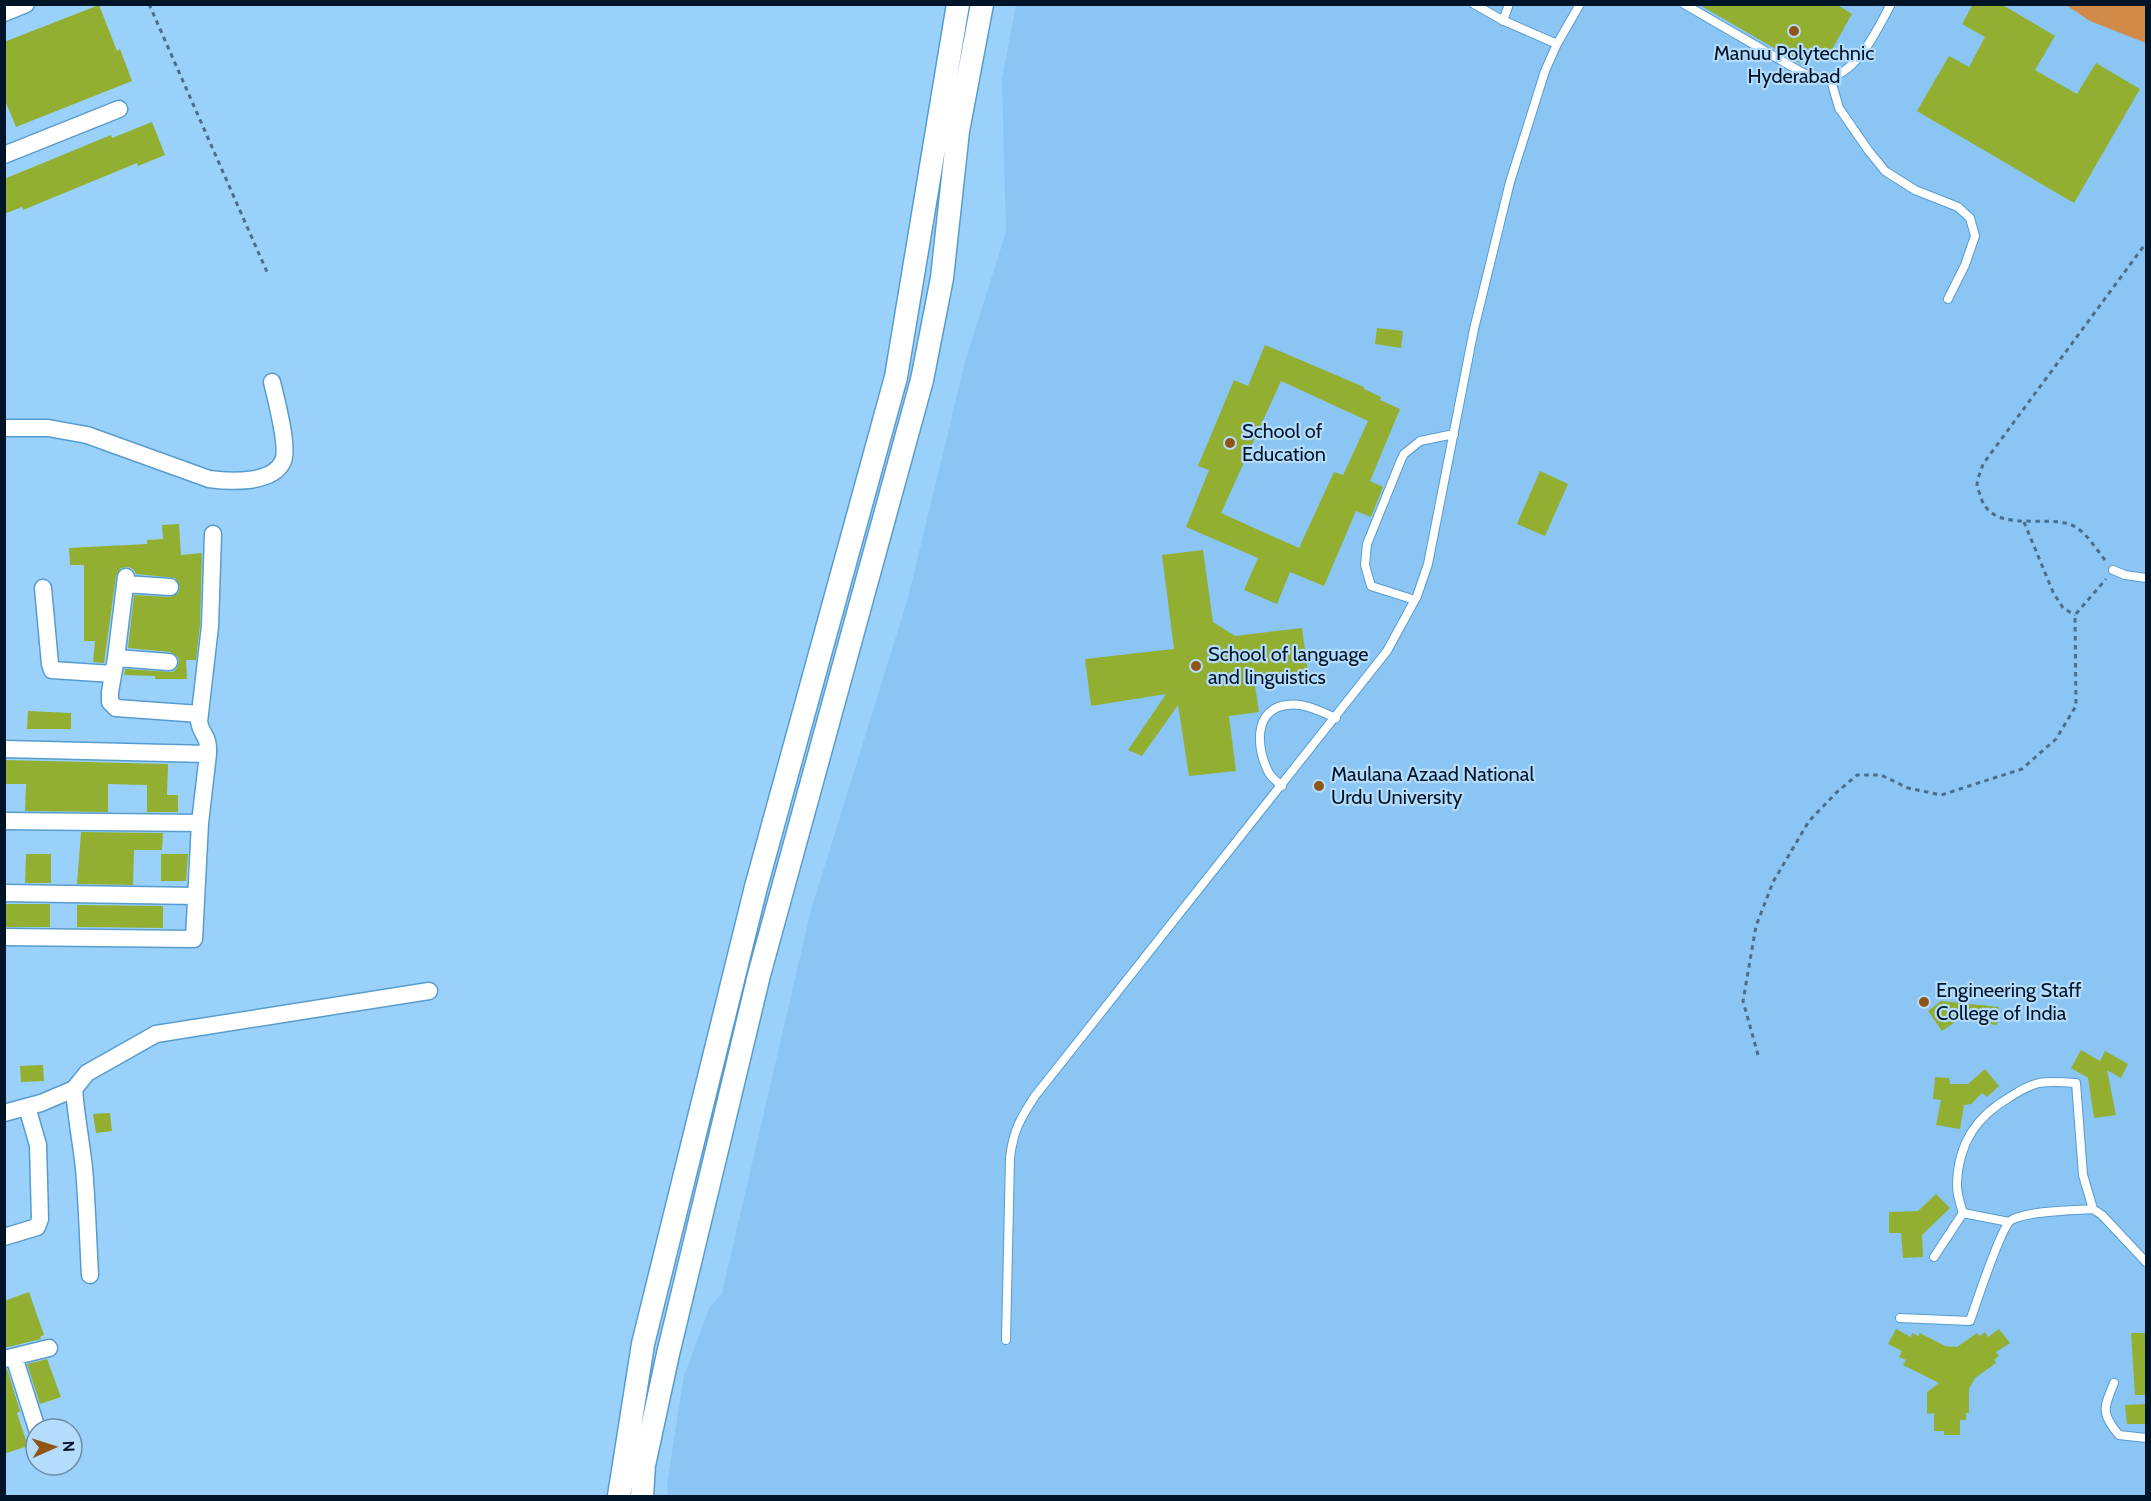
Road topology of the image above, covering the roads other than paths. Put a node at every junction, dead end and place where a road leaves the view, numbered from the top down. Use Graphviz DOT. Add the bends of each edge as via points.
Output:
graph roads {
  1 [pos="26,4"];
  2 [pos="958,4"];
  3 [pos="982,4"];
  4 [pos="1474,4"];
  5 [pos="1509,4"];
  6 [pos="1580,4"];
  7 [pos="1684,4"];
  8 [pos="1891,4"];
  9 [pos="4,13"];
  10 [pos="1503,21"];
  11 [pos="1557,44"];
  12 [pos="1830,77"];
  13 [pos="119,109"];
  14 [pos="4,155"];
  15 [pos="1948,299"];
  16 [pos="272,382"];
  17 [pos="4,428"];
  18 [pos="1454,434"];
  19 [pos="213,534"];
  20 [pos="2113,570"];
  21 [pos="2146,578"];
  22 [pos="170,587"];
  23 [pos="43,588"];
  24 [pos="1415,600"];
  25 [pos="169,663"];
  26 [pos="115,666"];
  27 [pos="200,714"];
  28 [pos="1336,717"];
  29 [pos="4,749"];
  30 [pos="208,754"];
  31 [pos="1282,786"];
  32 [pos="4,821"];
  33 [pos="200,824"];
  34 [pos="4,893"];
  35 [pos="196,896"];
  36 [pos="4,937"];
  37 [pos="429,992"];
  38 [pos="74,1089"];
  39 [pos="27,1107"];
  40 [pos="4,1113"];
  41 [pos="2093,1209"];
  42 [pos="1963,1213"];
  43 [pos="2009,1222"];
  44 [pos="4,1237"];
  45 [pos="1934,1257"];
  46 [pos="2146,1262"];
  47 [pos="90,1275"];
  48 [pos="1900,1318"];
  49 [pos="1006,1340"];
  50 [pos="49,1348"];
  51 [pos="9,1358"];
  52 [pos="2114,1383"];
  53 [pos="32,1417"];
  54 [pos="2146,1438"];
  55 [pos="619,1497"];
  56 [pos="642,1497"];
  1 -- 9 [label="street"];
  2 -- 55 [label="street" via="896,377 756,887 643,1344"];
  3 -- 56 [label="street" via="958,131 942,278 922,380 759,975 668,1354 644,1465"];
  4 -- 10 [label="lane"];
  5 -- 10 [label="lane"];
  6 -- 11 [label="lane"];
  7 -- 12 [label="lane" via="1803,74"];
  8 -- 12 [label="lane" via="1868,46 1844,71"];
  10 -- 11 [label="lane"];
  11 -- 18 [label="lane" via="1510,182 1474,329"];
  12 -- 15 [label="lane" via="1839,108 1885,171 1915,190 1958,207 1970,218 1975,236"];
  13 -- 14 [label="street"];
  16 -- 17 [label="street" via="285,448 283,462 270,474 251,480 209,479 87,435 48,428"];
  18 -- 24 [label="lane" via="1428,564"];
  18 -- 24 [label="lane" via="1420,441 1404,454 1367,544 1365,564 1371,586"];
  19 -- 27 [label="street" via="210,626"];
  20 -- 21 [label="lane"];
  22 -- 26 [label="street" via="125,581"];
  23 -- 26 [label="street" via="50,667 59,672"];
  24 -- 28 [label="lane" via="1387,651"];
  25 -- 26 [label="street"];
  26 -- 27 [label="street" via="110,702 116,708"];
  27 -- 30 [label="street" via="200,728 208,738"];
  28 -- 31 [label="lane"];
  28 -- 31 [label="lane" via="1294,704 1280,706 1266,715 1259,740 1270,775"];
  29 -- 30 [label="street"];
  30 -- 33 [label="street"];
  31 -- 49 [label="lane" via="1017,1123 1010,1167"];
  32 -- 33 [label="street"];
  33 -- 35 [label="street"];
  34 -- 35 [label="street"];
  35 -- 36 [label="street" via="194,939"];
  37 -- 38 [label="street" via="156,1034 87,1073"];
  38 -- 39 [label="street"];
  38 -- 47 [label="street" via="84,1169"];
  39 -- 40 [label="street"];
  39 -- 44 [label="street" via="38,1145 40,1219 37,1227"];
  41 -- 42 [label="lane" via="2083,1175 2076,1083 2056,1082 2022,1089 1978,1120 1961,1151 1956,1184"];
  41 -- 43 [label="lane" via="2021,1216"];
  41 -- 46 [label="lane"];
  42 -- 43 [label="lane"];
  42 -- 45 [label="lane"];
  43 -- 48 [label="lane" via="1970,1321"];
  50 -- 51 [label="street"];
  51 -- 53 [label="street"];
  52 -- 54 [label="lane" via="2106,1402 2107,1421 2119,1434"];
}
